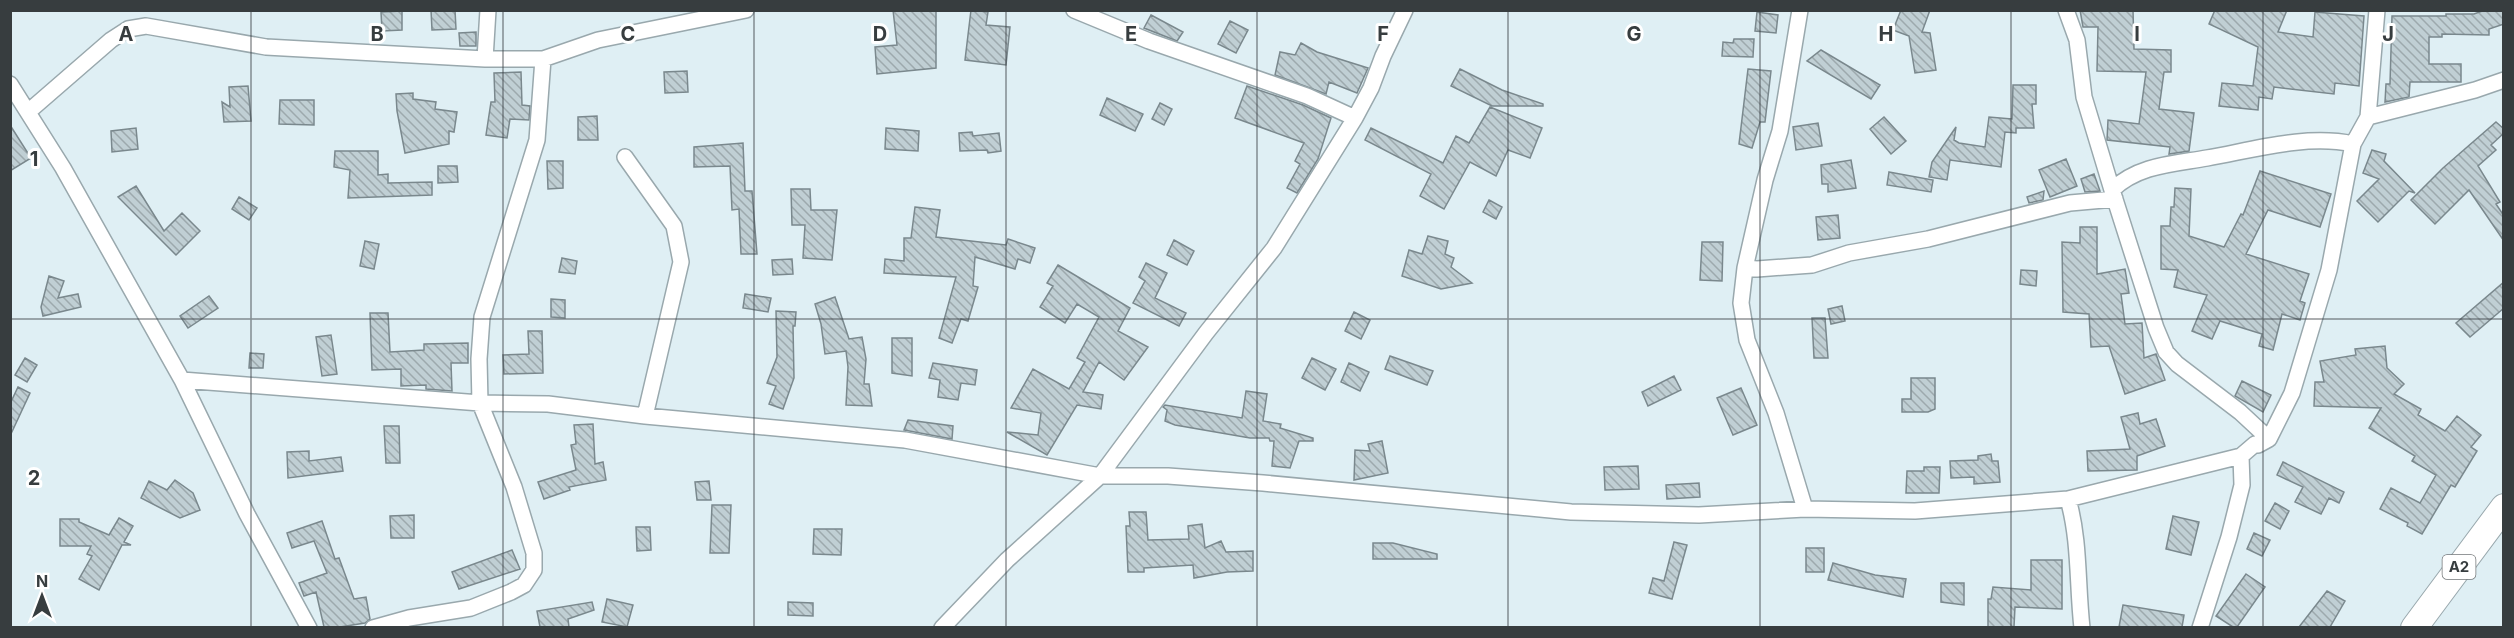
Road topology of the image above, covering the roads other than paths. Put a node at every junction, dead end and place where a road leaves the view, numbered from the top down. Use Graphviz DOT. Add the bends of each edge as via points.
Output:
graph roads {
  1 [pos="488,10"];
  2 [pos="746,10"];
  3 [pos="1074,10"];
  4 [pos="1405,10"];
  5 [pos="1800,10"];
  6 [pos="2066,10"];
  7 [pos="2377,10"];
  8 [pos="485,58"];
  9 [pos="543,59"];
  10 [pos="2504,80"];
  11 [pos="10,84"];
  12 [pos="28,111"];
  13 [pos="2368,117"];
  14 [pos="1355,118"];
  15 [pos="2353,144"];
  16 [pos="625,157"];
  17 [pos="2113,194"];
  18 [pos="1745,267"];
  19 [pos="182,380"];
  20 [pos="480,403"];
  21 [pos="645,416"];
  22 [pos="2269,439"];
  23 [pos="2241,456"];
  24 [pos="1100,476"];
  25 [pos="2068,499"];
  26 [pos="2504,507"];
  27 [pos="1806,509"];
  28 [pos="309,627"];
  29 [pos="373,627"];
  30 [pos="942,627"];
  31 [pos="2082,627"];
  32 [pos="2200,627"];
  33 [pos="2414,627"];
  1 -- 8 [label="street"];
  2 -- 9 [label="street" via="598,40"];
  3 -- 14 [label="street" via="1149,41 1307,96"];
  4 -- 14 [label="street"];
  5 -- 18 [label="street" via="1780,131"];
  6 -- 17 [label="street" via="2077,40 2084,98"];
  7 -- 13 [label="street"];
  8 -- 9 [label="street"];
  8 -- 12 [label="street" via="266,47 146,26 128,29 111,40"];
  9 -- 20 [label="street" via="537,140 482,317 478,359"];
  10 -- 13 [label="street"];
  11 -- 12 [label="street"];
  12 -- 19 [label="street"];
  13 -- 15 [label="street"];
  14 -- 24 [label="street" via="1274,248"];
  15 -- 17 [label="street" via="2301,143 2164,164 2131,175"];
  15 -- 22 [label="street" via="2329,270 2292,393"];
  16 -- 21 [label="street" via="674,226 681,262"];
  17 -- 18 [label="street" via="1928,239 1849,253 1812,265"];
  17 -- 22 [label="street" via="2166,352"];
  18 -- 27 [label="street" via="1741,303 1747,340 1776,413"];
  19 -- 20 [label="street"];
  19 -- 28 [label="street" via="247,514"];
  20 -- 21 [label="street" via="548,404"];
  20 -- 29 [label="street" via="514,487 534,553 534,570 518,589 471,608"];
  21 -- 24 [label="street" via="904,440"];
  22 -- 23 [label="street"];
  23 -- 25 [label="street"];
  23 -- 32 [label="street" via="2242,485"];
  24 -- 27 [label="street" via="1263,483 1571,512 1699,515"];
  24 -- 30 [label="street" via="1007,560"];
  25 -- 27 [label="street" via="1914,511"];
  25 -- 31 [label="street" via="2078,548"];
  26 -- 33 [label="highway, A2"];
}
